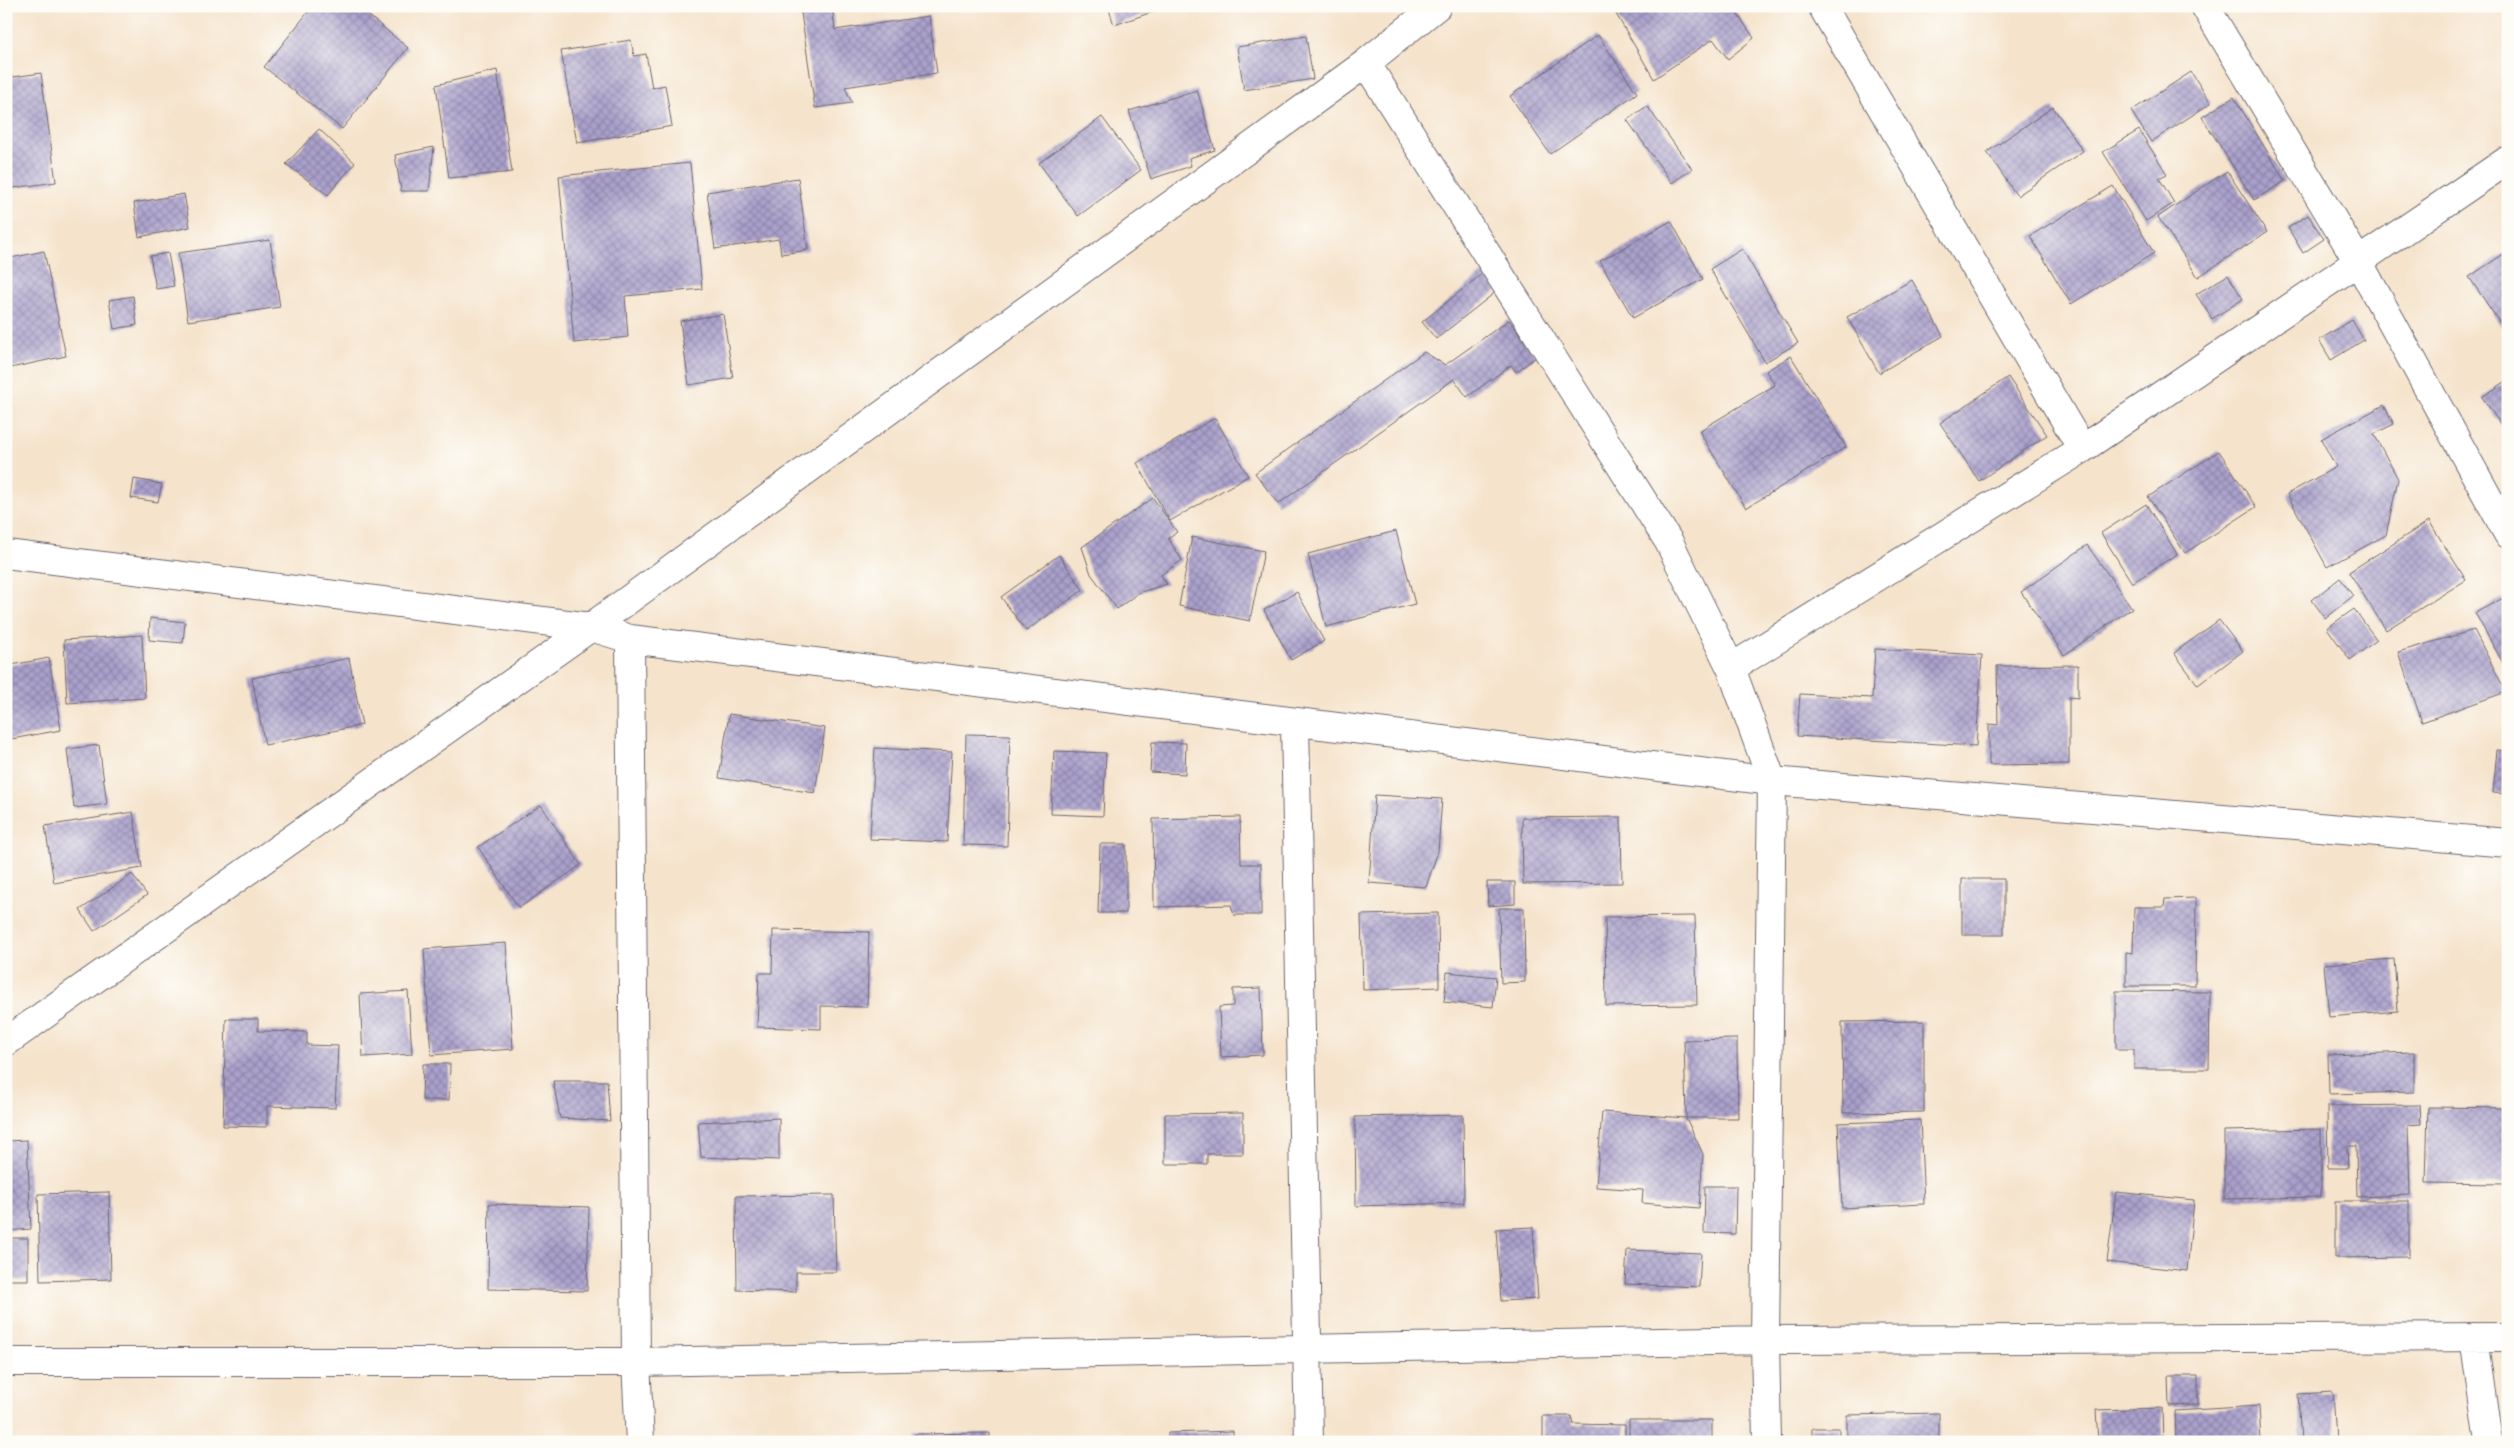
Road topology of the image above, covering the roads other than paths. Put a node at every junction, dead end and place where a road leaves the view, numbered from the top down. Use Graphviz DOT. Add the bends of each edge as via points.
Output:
graph roads {
  1 [pos="1437,6"];
  2 [pos="1822,6"];
  3 [pos="2205,6"];
  4 [pos="1366,63"];
  5 [pos="2508,160"];
  6 [pos="2359,263"];
  7 [pos="2082,449"];
  8 [pos="2508,534"];
  9 [pos="6,554"];
  10 [pos="591,627"];
  11 [pos="630,639"];
  12 [pos="1730,668"];
  13 [pos="1295,722"];
  14 [pos="1772,781"];
  15 [pos="2508,843"];
  16 [pos="6,1042"];
  17 [pos="2474,1337"];
  18 [pos="2508,1337"];
  19 [pos="1765,1340"];
  20 [pos="1307,1349"];
  21 [pos="6,1362"];
  22 [pos="636,1362"];
  23 [pos="640,1442"];
  24 [pos="1309,1442"];
  25 [pos="1767,1442"];
  26 [pos="2489,1442"];
  1 -- 4 [label="street"];
  2 -- 7 [label="street"];
  3 -- 6 [label="street"];
  4 -- 10 [label="street"];
  4 -- 12 [label="street" via="1668,542"];
  5 -- 6 [label="street"];
  6 -- 7 [label="street"];
  6 -- 8 [label="street"];
  7 -- 12 [label="street"];
  9 -- 10 [label="street"];
  10 -- 11 [label="street"];
  10 -- 16 [label="street"];
  11 -- 13 [label="street"];
  11 -- 22 [label="street"];
  12 -- 14 [label="street"];
  13 -- 14 [label="street"];
  13 -- 20 [label="street"];
  14 -- 15 [label="street"];
  14 -- 19 [label="street"];
  17 -- 18 [label="street"];
  17 -- 19 [label="street"];
  17 -- 26 [label="street"];
  19 -- 20 [label="street"];
  19 -- 25 [label="street"];
  20 -- 22 [label="street"];
  20 -- 24 [label="street"];
  21 -- 22 [label="street"];
  22 -- 23 [label="street"];
}
